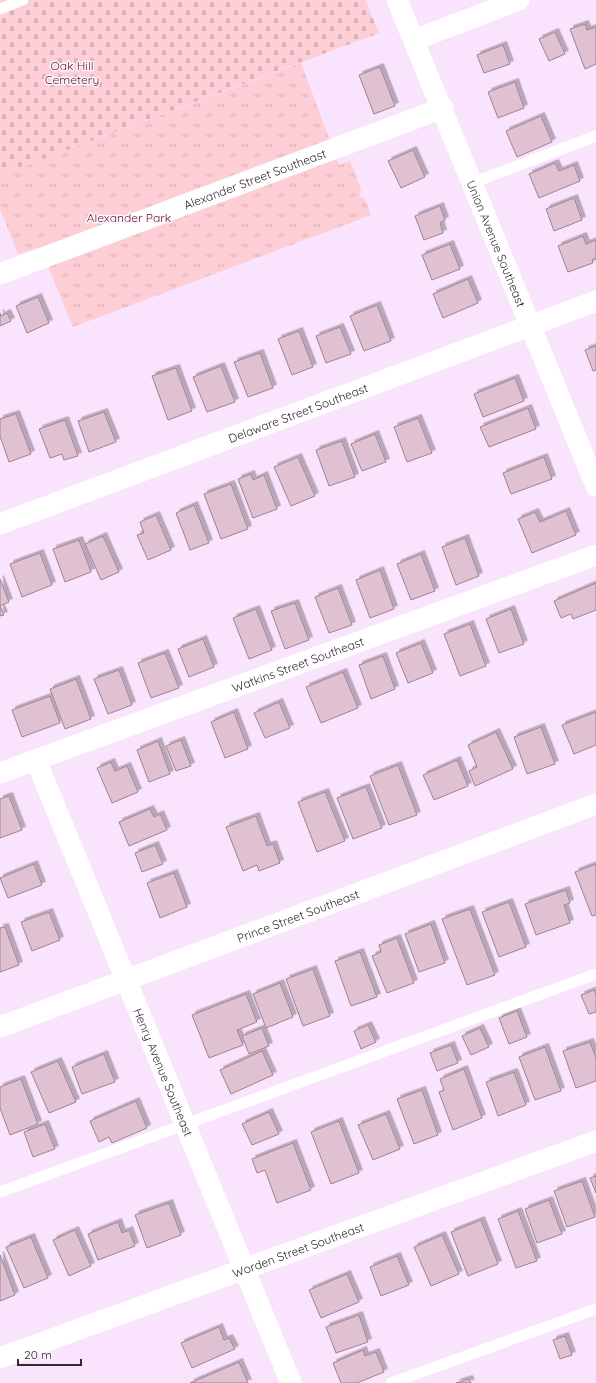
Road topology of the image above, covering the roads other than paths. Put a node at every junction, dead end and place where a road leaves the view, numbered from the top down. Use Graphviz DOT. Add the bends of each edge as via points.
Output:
graph roads {
  1 [pos="24,0"];
  2 [pos="398,0"];
  3 [pos="519,0"];
  4 [pos="12,2"];
  5 [pos="0,9"];
  6 [pos="414,40"];
  7 [pos="443,108"];
  8 [pos="596,136"];
  9 [pos="472,183"];
  10 [pos="0,274"];
  11 [pos="596,301"];
  12 [pos="529,326"];
  13 [pos="596,486"];
  14 [pos="0,524"];
  15 [pos="596,555"];
  16 [pos="36,760"];
  17 [pos="0,774"];
  18 [pos="596,804"];
  19 [pos="596,974"];
  20 [pos="125,981"];
  21 [pos="0,1027"];
  22 [pos="185,1124"];
  23 [pos="596,1141"];
  24 [pos="0,1192"];
  25 [pos="245,1268"];
  26 [pos="596,1309"];
  27 [pos="0,1358"];
  28 [pos="291,1383"];
  29 [pos="391,1383"];
  1 -- 4 [label="lane"];
  2 -- 6 [label="street, Union Avenue Southeast"];
  3 -- 6 [label="street"];
  4 -- 5 [label="lane"];
  6 -- 7 [label="street, Union Avenue Southeast"];
  7 -- 9 [label="street, Union Avenue Southeast"];
  7 -- 10 [label="street, Alexander Street Southeast"];
  8 -- 9 [label="lane"];
  9 -- 12 [label="street, Union Avenue Southeast"];
  11 -- 12 [label="street, Delaware Street Southeast"];
  12 -- 13 [label="street, Union Avenue Southeast"];
  12 -- 14 [label="street, Delaware Street Southeast"];
  15 -- 16 [label="street, Watkins Street Southeast"];
  16 -- 17 [label="street, Watkins Street Southeast"];
  16 -- 20 [label="street, Henry Avenue Southeast"];
  18 -- 20 [label="street, Prince Street Southeast"];
  19 -- 22 [label="lane"];
  20 -- 21 [label="street, Prince Street Southeast"];
  20 -- 22 [label="street, Henry Avenue Southeast"];
  22 -- 24 [label="lane"];
  22 -- 25 [label="street, Henry Avenue Southeast"];
  23 -- 25 [label="street, Worden Street Southeast"];
  25 -- 27 [label="street, Worden Street Southeast"];
  25 -- 28 [label="street, Henry Avenue Southeast"];
  26 -- 29 [label="lane"];
}
